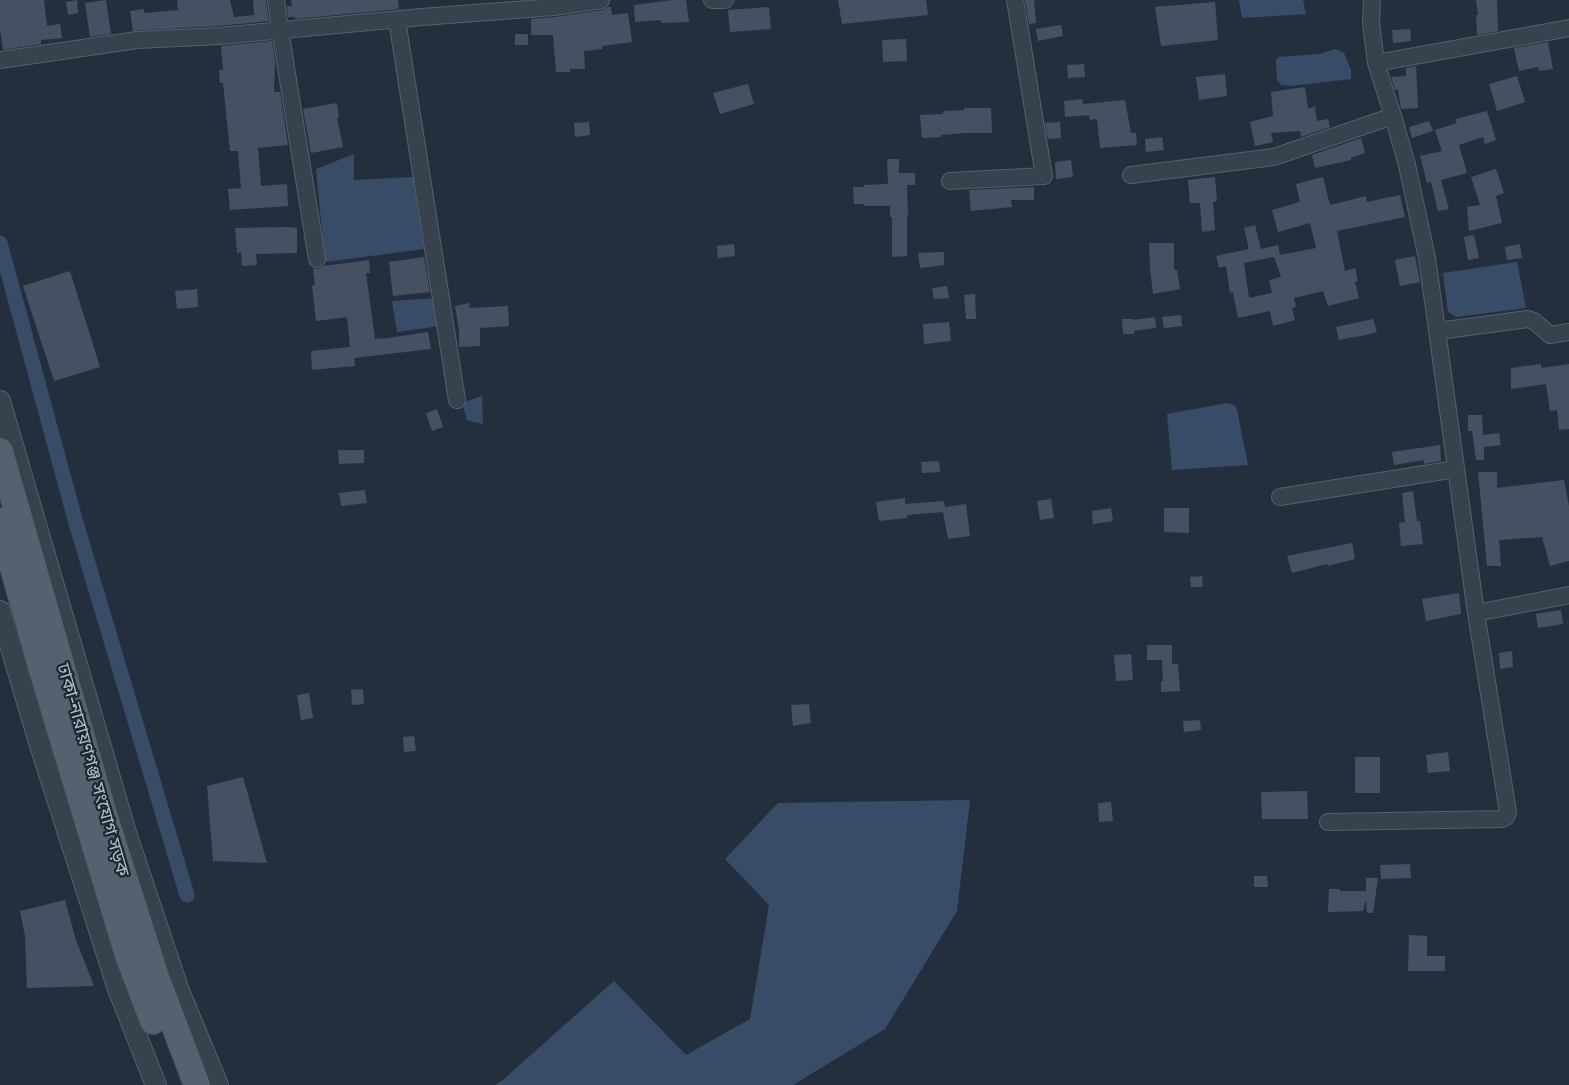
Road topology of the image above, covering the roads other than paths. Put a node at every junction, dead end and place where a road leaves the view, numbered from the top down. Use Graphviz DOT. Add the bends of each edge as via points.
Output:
graph roads {
  1 [pos="276,0"];
  2 [pos="601,0"];
  3 [pos="1015,0"];
  4 [pos="1372,0"];
  5 [pos="397,20"];
  6 [pos="1569,28"];
  7 [pos="280,30"];
  8 [pos="0,60"];
  9 [pos="1376,63"];
  10 [pos="1394,116"];
  11 [pos="1131,175"];
  12 [pos="950,181"];
  13 [pos="317,260"];
  14 [pos="1438,331"];
  15 [pos="1569,332"];
  16 [pos="457,400"];
  17 [pos="0,401"];
  18 [pos="0,451"];
  19 [pos="1456,469"];
  20 [pos="1280,497"];
  21 [pos="0,521"];
  22 [pos="1569,595"];
  23 [pos="0,611"];
  24 [pos="1476,613"];
  25 [pos="1328,822"];
  26 [pos="156,1085"];
  27 [pos="178,1085"];
  28 [pos="198,1085"];
  29 [pos="218,1085"];
  1 -- 7 [label="street"];
  2 -- 5 [label="street"];
  3 -- 12 [label="street" via="1044,176"];
  4 -- 9 [label="street"];
  5 -- 7 [label="street"];
  5 -- 16 [label="street"];
  6 -- 9 [label="street"];
  7 -- 8 [label="street" via="137,40"];
  7 -- 13 [label="street"];
  9 -- 10 [label="street"];
  10 -- 11 [label="street" via="1274,157"];
  10 -- 14 [label="street" via="1427,258"];
  14 -- 15 [label="street" via="1528,319 1550,335"];
  14 -- 19 [label="street"];
  17 -- 29 [label="street" via="127,836 180,991"];
  18 -- 28 [label="main road, ঢাকা-নারায়ণগঞ্জ সংযোগ সড়ক" via="104,814 155,974"];
  19 -- 20 [label="street"];
  19 -- 24 [label="street"];
  21 -- 27 [label="main road, ঢাকা-নারায়ণগঞ্জ সংযোগ সড়ক" via="128,956"];
  22 -- 24 [label="street"];
  23 -- 26 [label="street" via="118,989"];
  24 -- 25 [label="street" via="1508,812 1506,817"];
}
